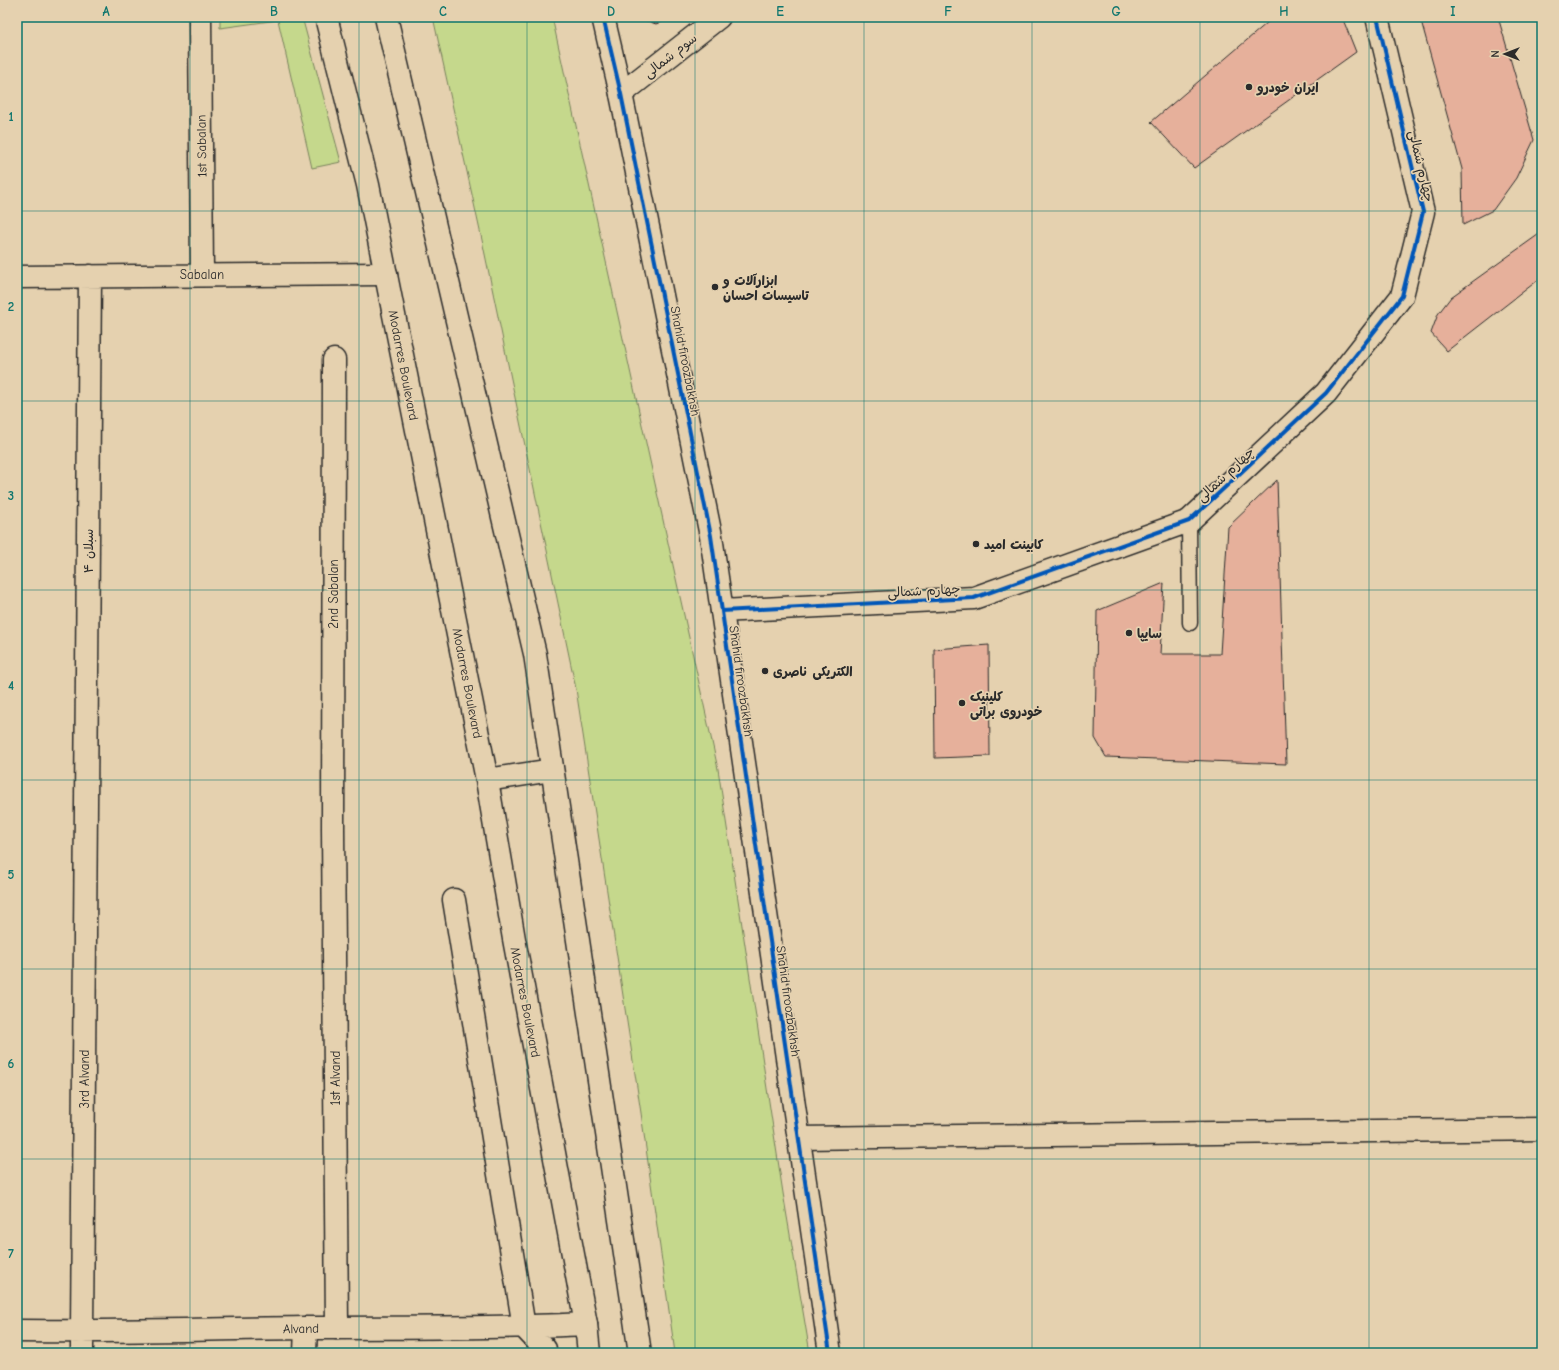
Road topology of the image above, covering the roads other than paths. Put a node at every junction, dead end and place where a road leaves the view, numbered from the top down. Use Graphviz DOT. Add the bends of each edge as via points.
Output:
graph roads {
  1 [pos="200,17"];
  2 [pos="326,17"];
  3 [pos="386,17"];
  4 [pos="603,17"];
  5 [pos="719,17"];
  6 [pos="1377,17"];
  7 [pos="621,94"];
  8 [pos="202,274"];
  9 [pos="386,274"];
  10 [pos="17,276"];
  11 [pos="90,276"];
  12 [pos="334,360"];
  13 [pos="1190,520"];
  14 [pos="722,611"];
  15 [pos="1190,623"];
  16 [pos="552,770"];
  17 [pos="487,780"];
  18 [pos="86,826"];
  19 [pos="333,829"];
  20 [pos="454,900"];
  21 [pos="1542,1129"];
  22 [pos="799,1138"];
  23 [pos="586,1324"];
  24 [pos="524,1327"];
  25 [pos="306,1328"];
  26 [pos="337,1328"];
  27 [pos="17,1331"];
  28 [pos="82,1342"];
  29 [pos="305,1353"];
  30 [pos="545,1353"];
  31 [pos="589,1353"];
  32 [pos="640,1353"];
  33 [pos="830,1353"];
  1 -- 8 [label="street, 1st Sabalan"];
  2 -- 9 [label="street, Modarres Boulevard" via="368,185"];
  3 -- 16 [label="street" via="535,654"];
  4 -- 7 [label="street, Shahid firoozbakhsh"];
  5 -- 7 [label="street, سوم شمالی"];
  6 -- 13 [label="street, چهارم شمالی" via="1423,212 1402,296 1326,393"];
  7 -- 14 [label="street, Shahid firoozbakhsh" via="711,536"];
  8 -- 9 [label="street, Sabalan"];
  8 -- 11 [label="street, Sabalan"];
  9 -- 17 [label="street, Modarres Boulevard"];
  10 -- 11 [label="street, Sabalan"];
  11 -- 18 [label="street, سبلان ۴"];
  12 -- 19 [label="street, 2nd Sabalan"];
  13 -- 14 [label="street, چهارم شمالی" via="974,598"];
  13 -- 15 [label="lane"];
  14 -- 22 [label="street, Shahid firoozbakhsh"];
  16 -- 17 [label="street"];
  16 -- 32 [label="street"];
  17 -- 23 [label="street, Modarres Boulevard"];
  18 -- 28 [label="street, 3rd Alvand"];
  19 -- 26 [label="street, 1st Alvand"];
  20 -- 24 [label="street"];
  21 -- 22 [label="street"];
  22 -- 33 [label="street, Shahid firoozbakhsh"];
  23 -- 24 [label="street, Alvand"];
  23 -- 31 [label="street, Modarres Boulevard"];
  24 -- 26 [label="street, Alvand"];
  24 -- 30 [label="street" via="545,1349"];
  25 -- 26 [label="street, Alvand"];
  25 -- 28 [label="street, Alvand"];
  25 -- 29 [label="street"];
  27 -- 28 [label="street, Alvand"];
}
